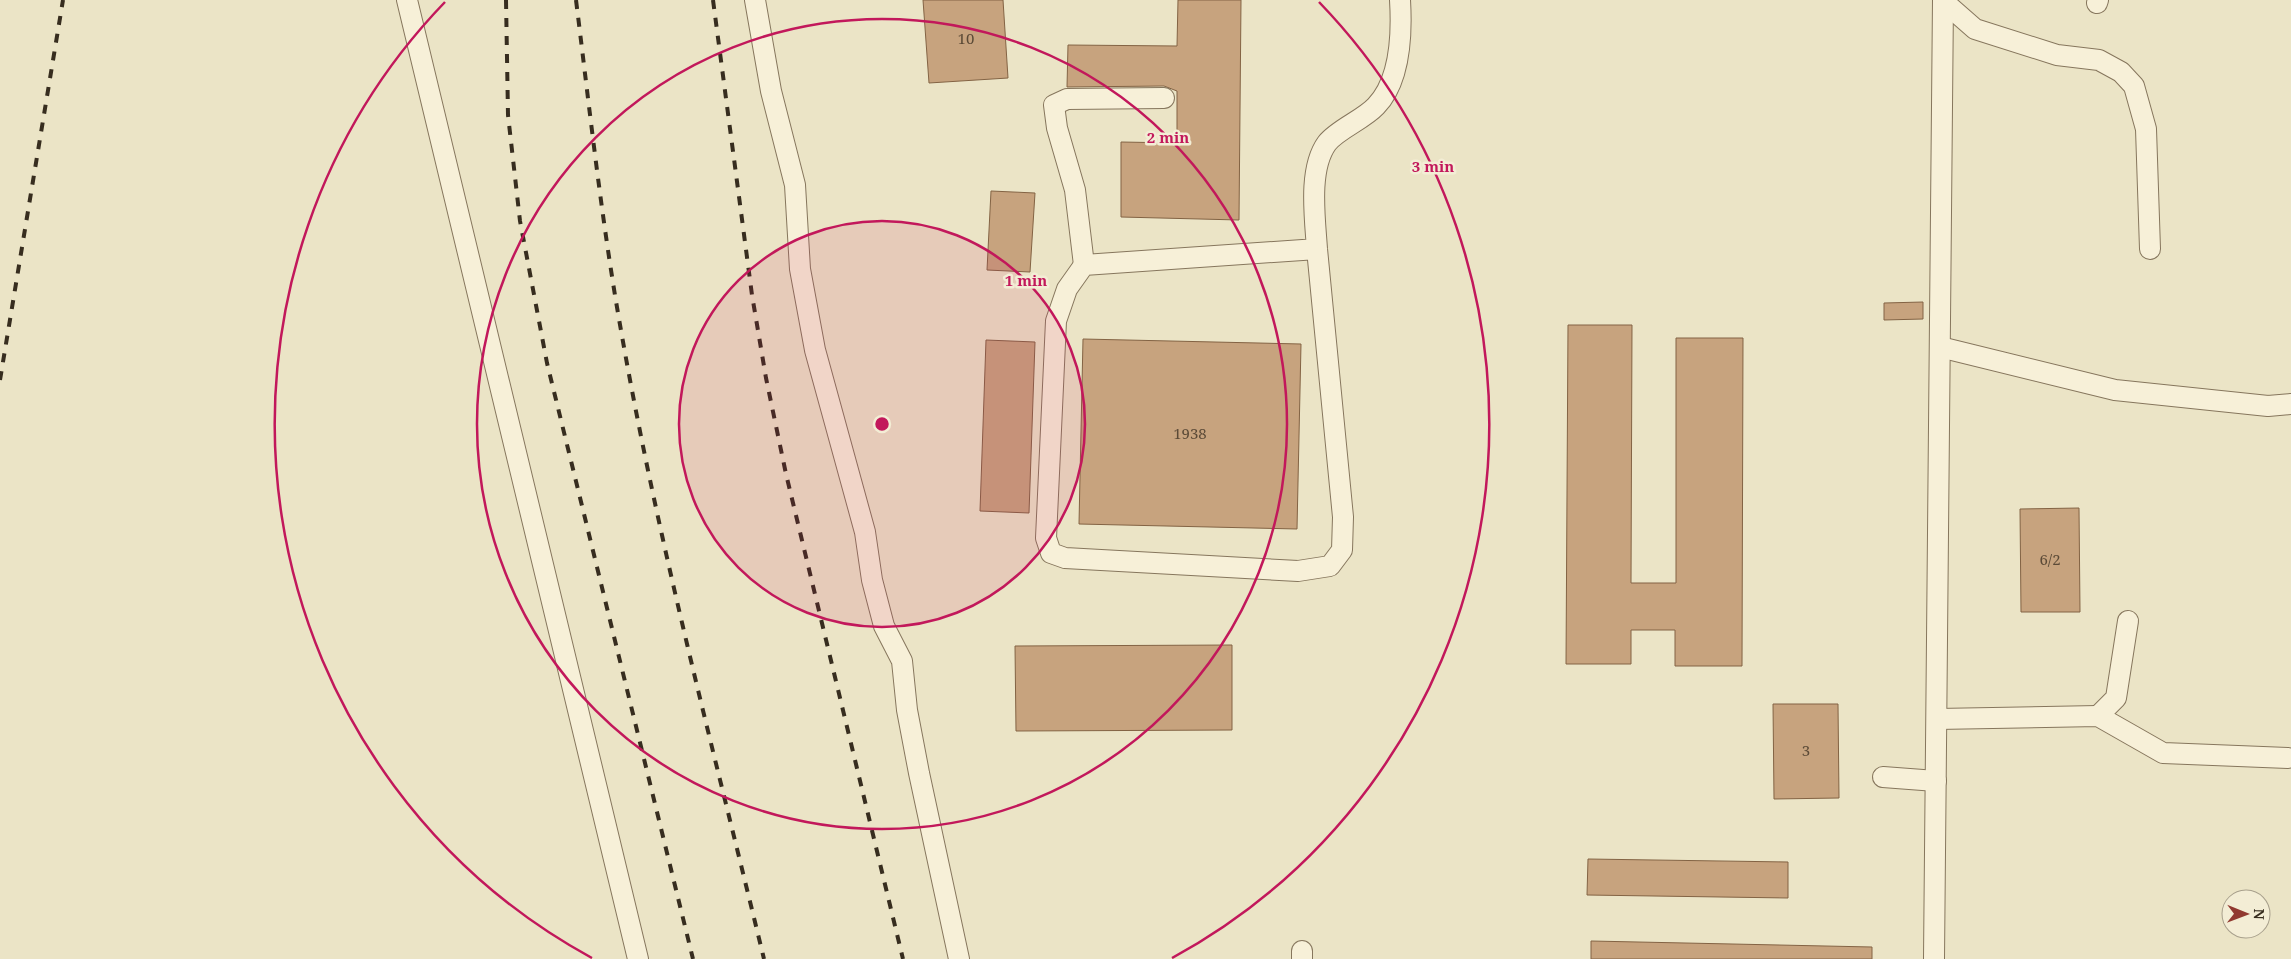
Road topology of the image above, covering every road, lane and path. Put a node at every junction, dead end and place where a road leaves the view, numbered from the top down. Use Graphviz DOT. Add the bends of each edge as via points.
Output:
graph roads {
  1 [pos="407,0"];
  2 [pos="755,0"];
  3 [pos="1400,0"];
  4 [pos="1943,1"];
  5 [pos="1164,98"];
  6 [pos="1317,249"];
  7 [pos="2150,249"];
  8 [pos="1084,266"];
  9 [pos="1940,347"];
  10 [pos="2291,404"];
  11 [pos="2128,621"];
  12 [pos="2098,716"];
  13 [pos="1937,719"];
  14 [pos="2288,758"];
  15 [pos="1883,777"];
  16 [pos="1936,781"];
  17 [pos="638,959"];
  18 [pos="958,959"];
  19 [pos="1934,959"];
  1 -- 17 [label="street"];
  2 -- 18 [label="street" via="771,91 795,185 800,269 815,350 865,532 872,580 884,626 902,661 912,737"];
  3 -- 6 [label="street" via="1398,62 1387,89 1376,106 1327,143 1317,166"];
  4 -- 7 [label="street" via="1975,29 2057,55 2099,60 2121,72 2134,86 2146,129"];
  4 -- 9 [label="street"];
  5 -- 8 [label="street" via="1067,99 1054,105 1057,128 1075,190"];
  6 -- 8 [label="street"];
  6 -- 8 [label="street" via="1343,517 1342,550 1330,566 1298,571 1064,558 1050,553 1046,538 1056,321 1067,289"];
  9 -- 10 [label="street" via="2115,390 2268,406"];
  9 -- 13 [label="street"];
  11 -- 12 [label="street" via="2116,698"];
  12 -- 13 [label="street"];
  12 -- 14 [label="street" via="2163,753"];
  13 -- 16 [label="street"];
  15 -- 16 [label="street"];
  16 -- 19 [label="street"];
}
